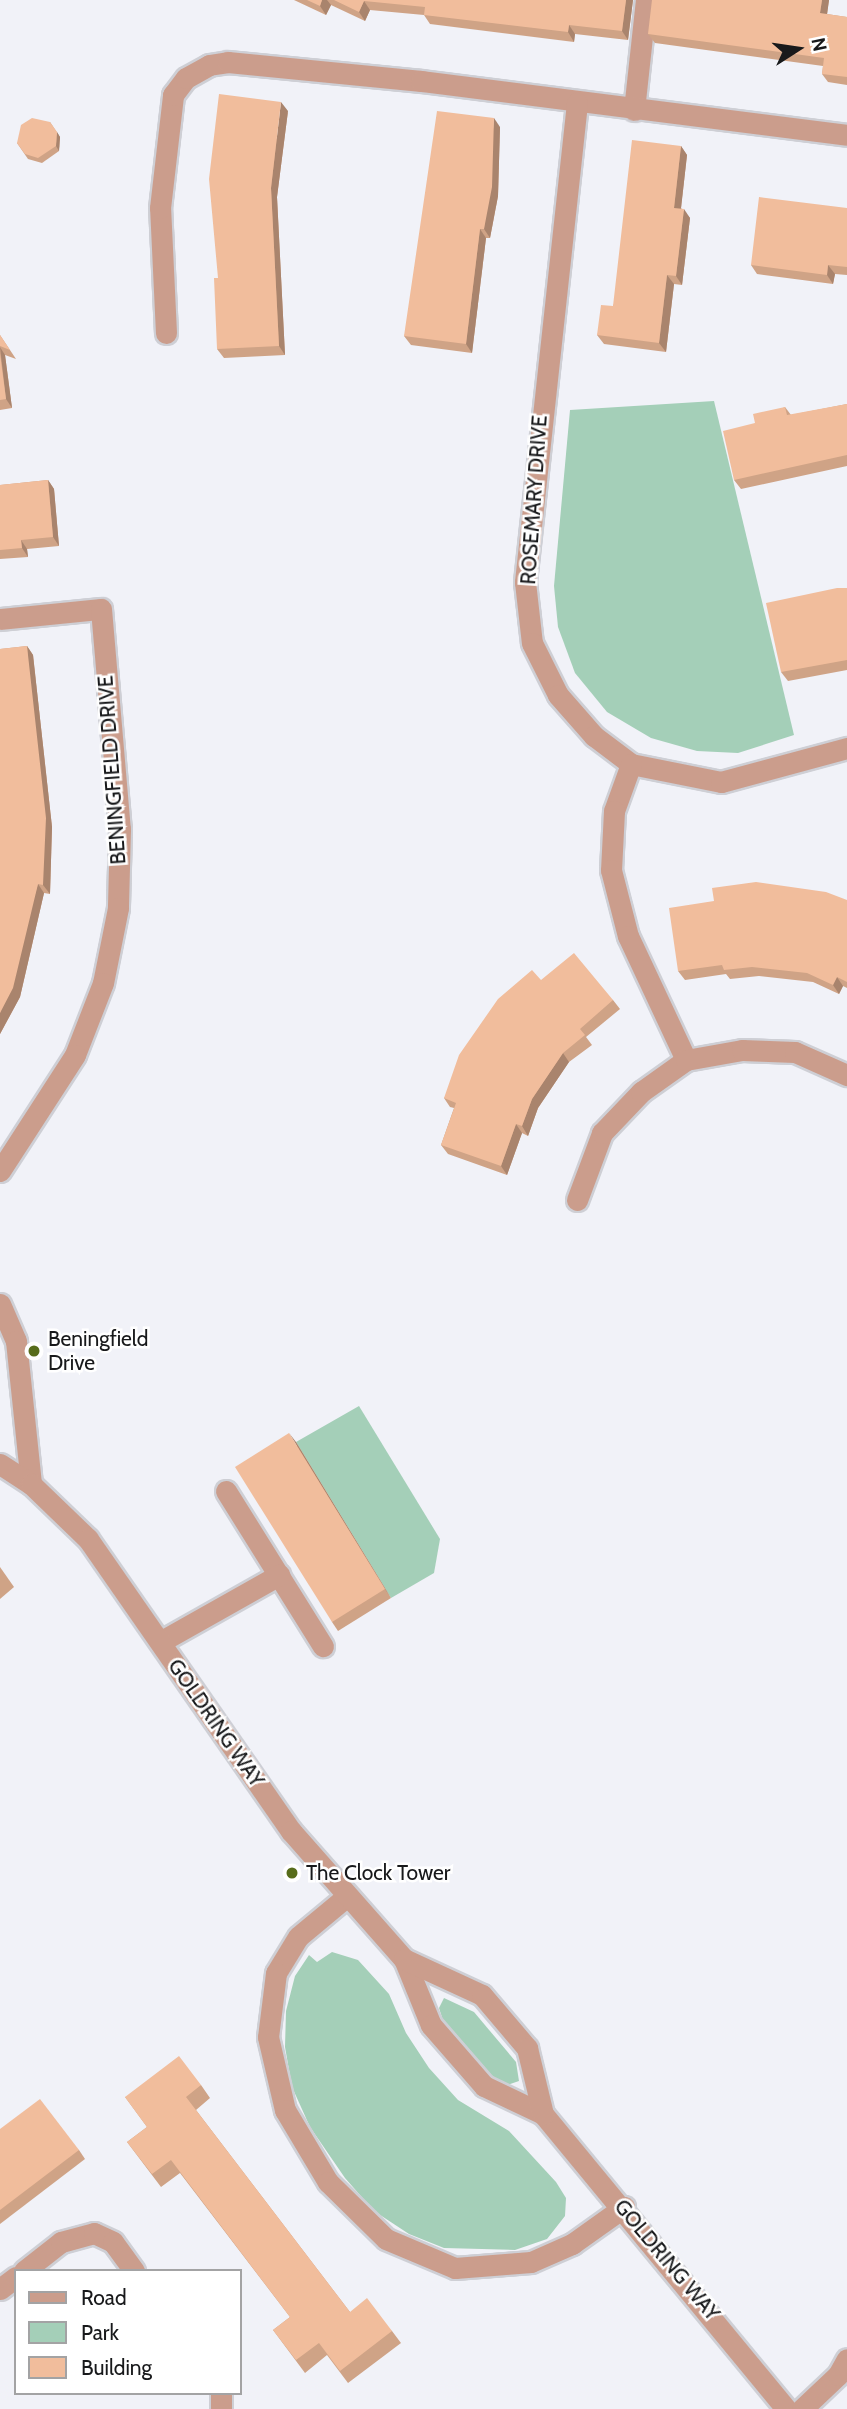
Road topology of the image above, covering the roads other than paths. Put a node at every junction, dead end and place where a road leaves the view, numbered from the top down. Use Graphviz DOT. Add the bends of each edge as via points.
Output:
graph roads {
  1 [pos="646,0"];
  2 [pos="576,103"];
  3 [pos="634,110"];
  4 [pos="847,135"];
  5 [pos="166,333"];
  6 [pos="0,619"];
  7 [pos="847,748"];
  8 [pos="631,764"];
  9 [pos="686,1060"];
  10 [pos="847,1075"];
  11 [pos="0,1171"];
  12 [pos="577,1200"];
  13 [pos="0,1304"];
  14 [pos="0,1464"];
  15 [pos="31,1484"];
  16 [pos="226,1491"];
  17 [pos="279,1575"];
  18 [pos="160,1642"];
  19 [pos="323,1646"];
  20 [pos="346,1897"];
  21 [pos="404,1959"];
  22 [pos="543,2114"];
  23 [pos="624,2207"];
  24 [pos="27,2269"];
  25 [pos="133,2269"];
  26 [pos="847,2359"];
  27 [pos="786,2409"];
  28 [pos="802,2409"];
  1 -- 3 [label="street"];
  2 -- 3 [label="street"];
  2 -- 5 [label="street" via="421,80 229,62 209,65 186,78 173,95 160,208"];
  2 -- 8 [label="street, ROSEMARY DRIVE" via="525,582 532,643 558,695 594,736"];
  3 -- 4 [label="street"];
  6 -- 11 [label="street, BENINGFIELD DRIVE" via="101,609 120,829 118,908 103,983 75,1055"];
  7 -- 8 [label="street, ROSEMARY DRIVE" via="721,782"];
  8 -- 9 [label="street" via="614,811 611,870 628,936"];
  9 -- 10 [label="street" via="742,1050 795,1052"];
  9 -- 12 [label="street" via="641,1092 602,1133"];
  13 -- 15 [label="street" via="16,1340"];
  14 -- 15 [label="street, GOLDRING WAY"];
  15 -- 18 [label="street, GOLDRING WAY" via="88,1539"];
  16 -- 17 [label="street"];
  17 -- 18 [label="street"];
  17 -- 19 [label="street"];
  18 -- 20 [label="street, GOLDRING WAY" via="291,1831"];
  20 -- 21 [label="street, GOLDRING WAY"];
  20 -- 23 [label="street" via="298,1937 276,1973 270,2002 268,2037 285,2110 328,2182 386,2239 455,2268 531,2262 572,2244"];
  21 -- 22 [label="street, GOLDRING WAY" via="431,2025 484,2086"];
  21 -- 22 [label="street, GOLDRING WAY" via="482,1995 527,2048"];
  22 -- 23 [label="street, GOLDRING WAY"];
  23 -- 27 [label="street, GOLDRING WAY"];
  24 -- 25 [label="street" via="61,2242 94,2233 113,2242"];
  26 -- 28 [label="street" via="838,2375"];
}
